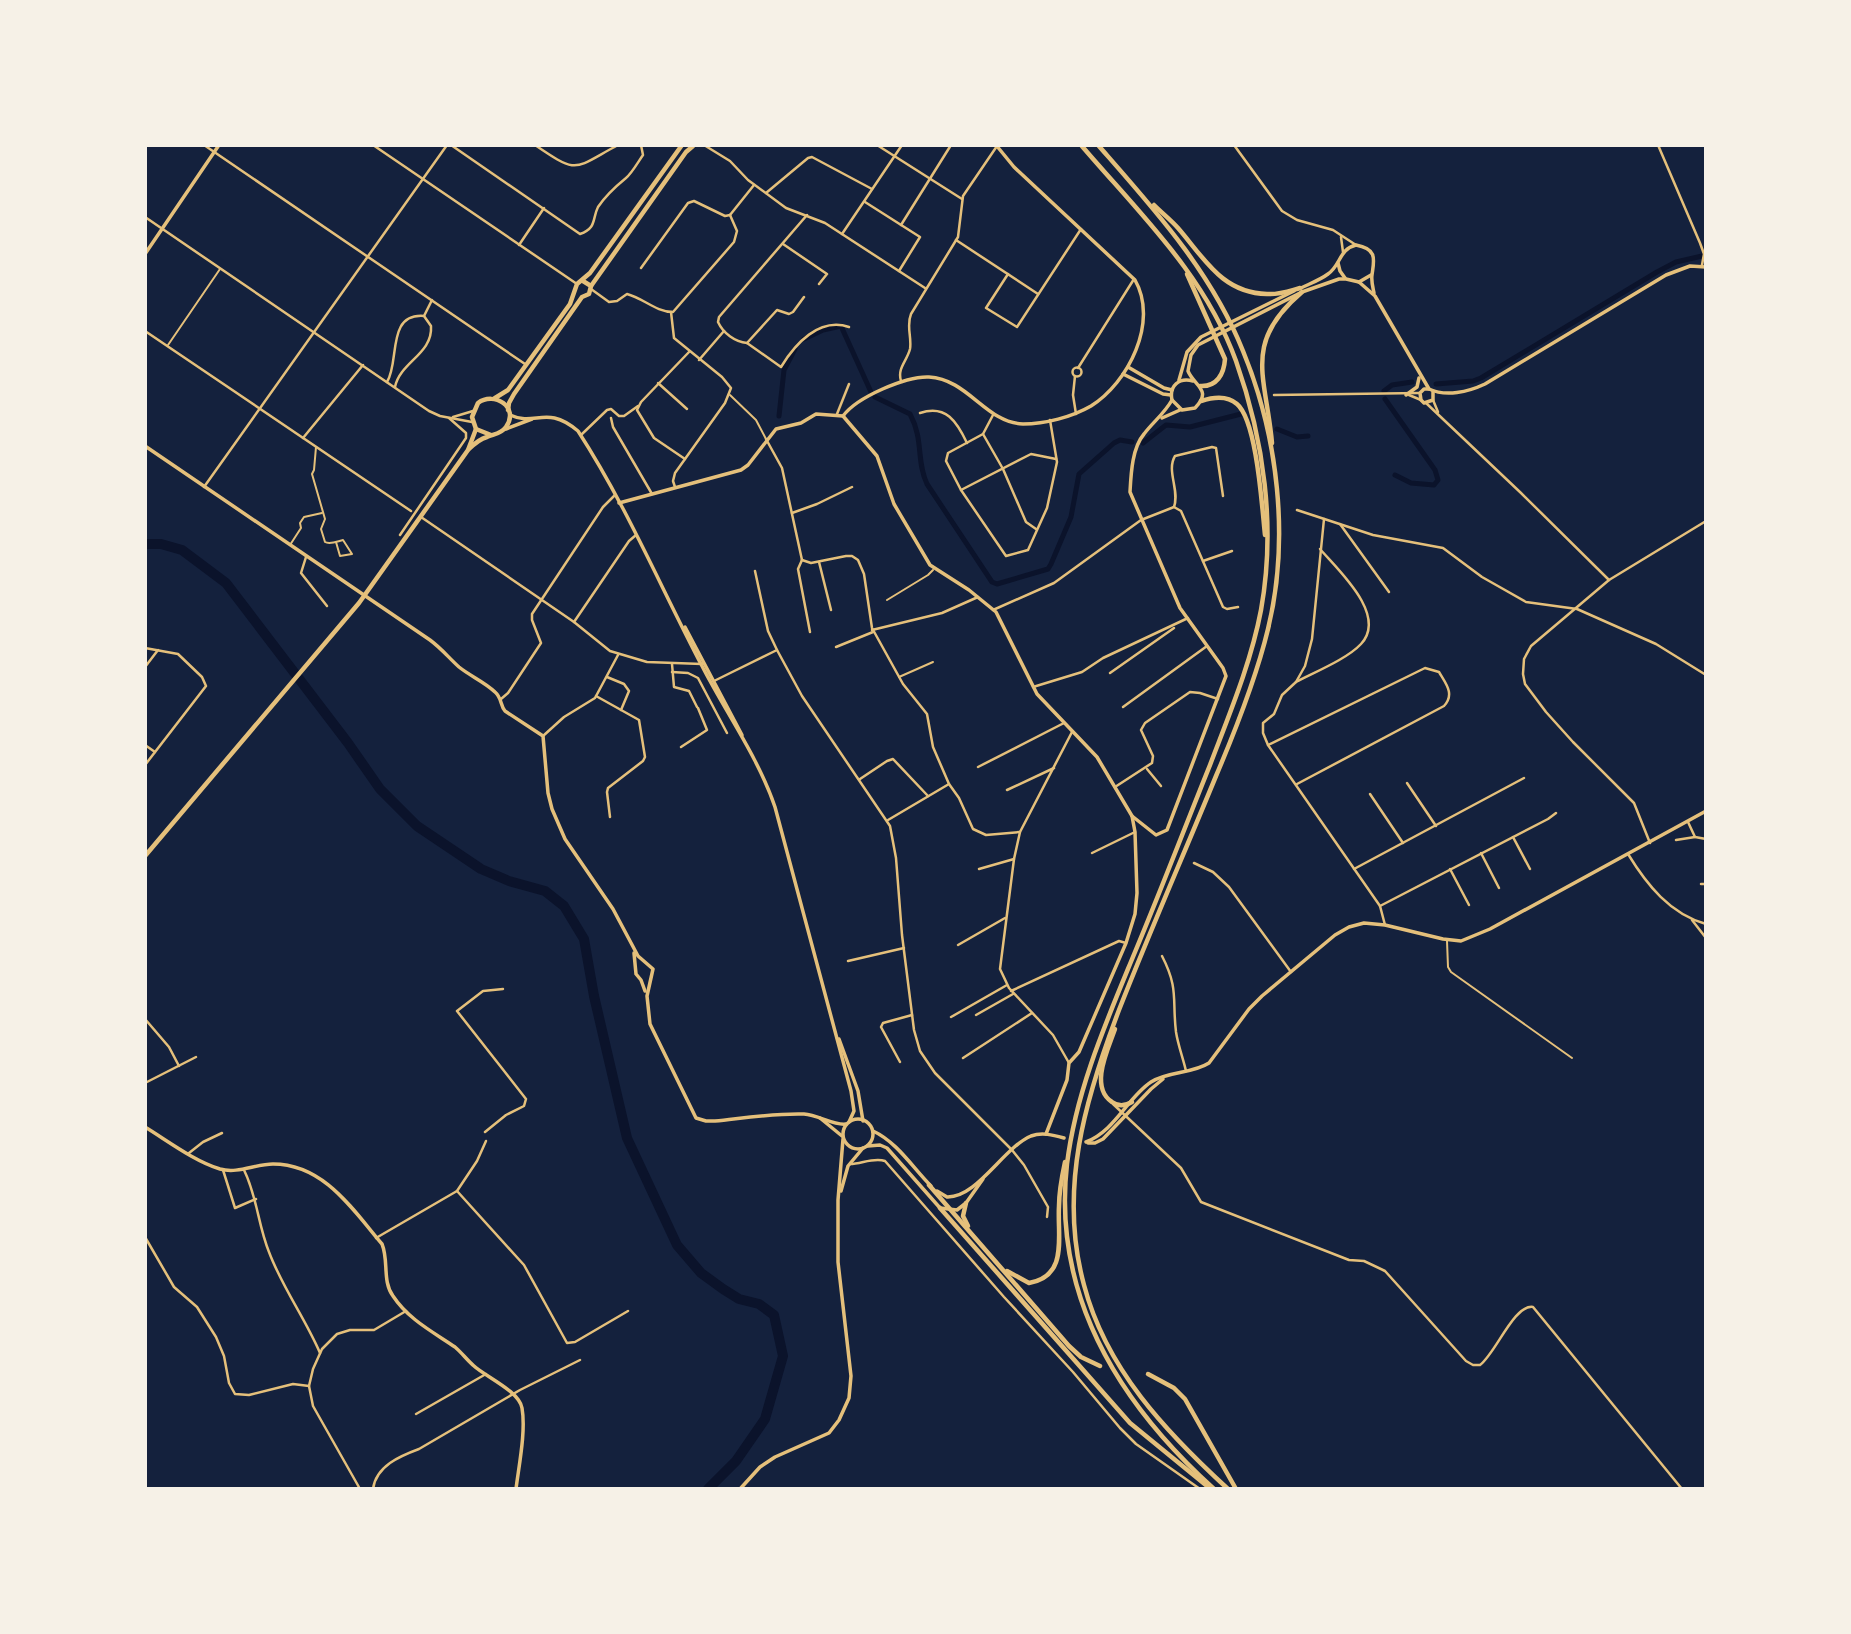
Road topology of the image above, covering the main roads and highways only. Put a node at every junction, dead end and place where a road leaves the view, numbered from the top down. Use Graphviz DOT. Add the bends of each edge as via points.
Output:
graph roads {
  1 [pos="682,145"];
  2 [pos="693,145"];
  3 [pos="1080,145"];
  4 [pos="1098,145"];
  5 [pos="1140,193"];
  6 [pos="1173,249"];
  7 [pos="580,283"];
  8 [pos="591,288"];
  9 [pos="575,291"];
  10 [pos="582,297"];
  11 [pos="1200,386"];
  12 [pos="495,398"];
  13 [pos="1201,401"];
  14 [pos="509,412"];
  15 [pos="476,429"];
  16 [pos="491,435"];
  17 [pos="468,450"];
  18 [pos="1275,472"];
  19 [pos="1267,555"];
  20 [pos="145,856"];
  21 [pos="1143,951"];
  22 [pos="1132,1101"];
  23 [pos="1075,1124"];
  24 [pos="929,1185"];
  25 [pos="966,1203"];
  26 [pos="940,1209"];
  27 [pos="978,1241"];
  28 [pos="997,1264"];
  29 [pos="1100,1366"];
  30 [pos="1148,1374"];
  31 [pos="1212,1489"];
  32 [pos="1228,1489"];
  33 [pos="1236,1489"];
  1 -- 7 [label="main road"];
  2 -- 8 [label="main road"];
  3 -- 6 [label="main road"];
  4 -- 5 [label="main road"];
  5 -- 18 [label="main road" via="1198,265 1230,320 1257,392"];
  5 -- 18 [label="main road" via="1176,225 1217,276 1230,284 1267,294 1301,290 1273,322 1263,347"];
  6 -- 11 [label="main road" via="1225,359 1223,373 1214,384"];
  6 -- 19 [label="main road" via="1220,325 1247,395 1264,474"];
  7 -- 8 [label="main road"];
  7 -- 9 [label="main road"];
  8 -- 10 [label="main road"];
  9 -- 10 [label="main road"];
  9 -- 12 [label="main road" via="505,393"];
  10 -- 14 [label="main road" via="514,394"];
  12 -- 14 [label="main road"];
  12 -- 15 [label="main road" via="481,400 473,411"];
  13 -- 19 [label="main road" via="1227,399 1238,404 1245,415"];
  14 -- 16 [label="main road" via="504,430"];
  15 -- 16 [label="main road"];
  15 -- 17 [label="main road"];
  16 -- 17 [label="main road"];
  17 -- 20 [label="main road" via="369,589"];
  18 -- 21 [label="main road" via="1278,556 1268,629 1227,750"];
  19 -- 23 [label="main road" via="1261,609 1248,661 1096,1049"];
  21 -- 22 [label="main road" via="1101,1083 1108,1099 1120,1106"];
  21 -- 32 [label="main road" via="1103,1051 1082,1126 1073,1180 1078,1261 1089,1303 1119,1366 1173,1435"];
  23 -- 28 [label="main road" via="1063,1170 1059,1252 1053,1270 1044,1279 1029,1283"];
  23 -- 31 [label="main road" via="1066,1222 1082,1307 1102,1352 1130,1396"];
  24 -- 27 [label="main road"];
  25 -- 27 [label="main road" via="963,1216"];
  26 -- 31 [label="main road" via="1130,1423"];
  27 -- 28 [label="main road"];
  28 -- 29 [label="main road" via="1069,1346"];
  30 -- 33 [label="main road" via="1185,1398"];
}
